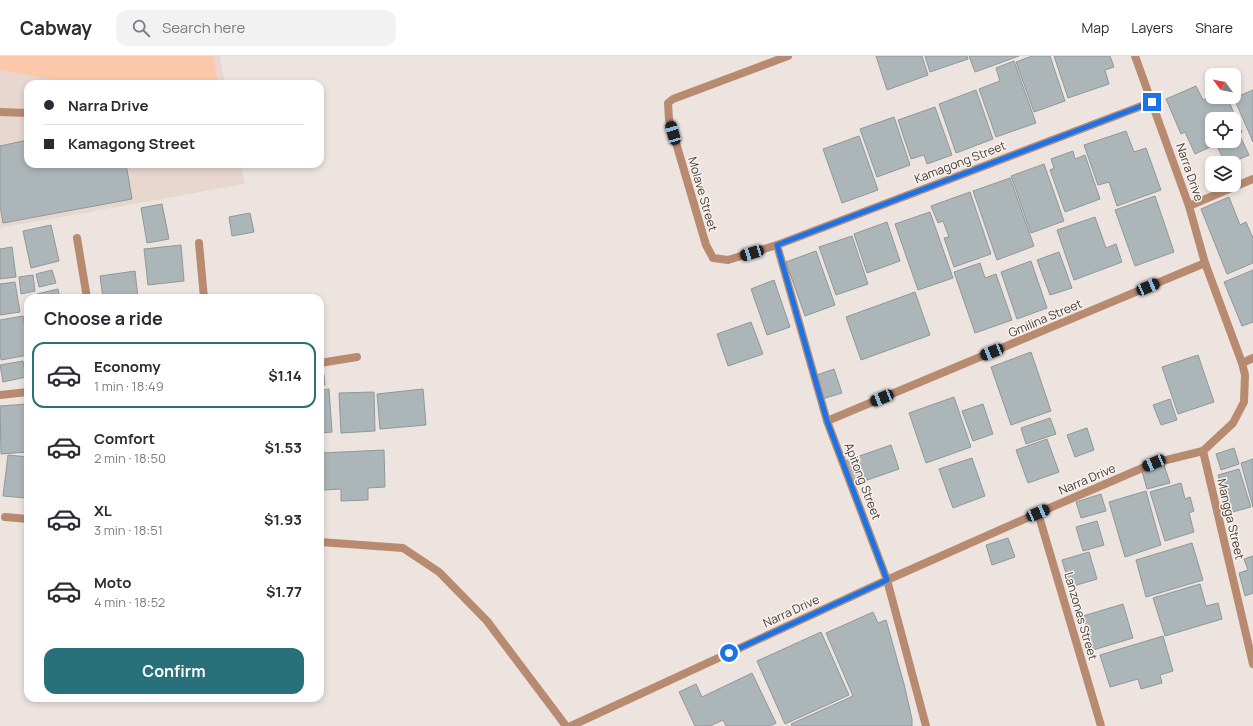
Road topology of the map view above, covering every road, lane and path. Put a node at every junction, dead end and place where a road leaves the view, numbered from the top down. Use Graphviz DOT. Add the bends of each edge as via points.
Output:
graph roads {
  1 [pos="788,56"];
  2 [pos="1135,56"];
  3 [pos="1152,102"];
  4 [pos="0,112"];
  5 [pos="24,113"];
  6 [pos="1253,179"];
  7 [pos="1189,206"];
  8 [pos="77,238"];
  9 [pos="199,243"];
  10 [pos="777,245"];
  11 [pos="1205,263"];
  12 [pos="86,294"];
  13 [pos="204,294"];
  14 [pos="357,357"];
  15 [pos="1253,358"];
  16 [pos="324,362"];
  17 [pos="1242,362"];
  18 [pos="24,392"];
  19 [pos="0,395"];
  20 [pos="827,421"];
  21 [pos="1203,451"];
  22 [pos="1038,513"];
  23 [pos="5,517"];
  24 [pos="24,519"];
  25 [pos="324,542"];
  26 [pos="887,580"];
  27 [pos="1253,664"];
  28 [pos="566,726"];
  29 [pos="571,726"];
  30 [pos="926,726"];
  31 [pos="1101,726"];
  1 -- 10 [label="street, Molave Street" via="673,99 668,104 669,119 706,245 713,258 728,260"];
  2 -- 3 [label="street, Narra Drive"];
  3 -- 7 [label="street, Narra Drive"];
  3 -- 10 [label="street, Kamagong Street"];
  4 -- 5 [label="street"];
  6 -- 7 [label="street"];
  7 -- 11 [label="street, Narra Drive"];
  8 -- 12 [label="street"];
  9 -- 13 [label="street"];
  10 -- 20 [label="street, Apitong Street"];
  11 -- 17 [label="street, Narra Drive"];
  11 -- 20 [label="street, Gmilina Street"];
  14 -- 16 [label="street"];
  15 -- 17 [label="street"];
  17 -- 21 [label="street, Narra Drive" via="1245,375 1244,402 1233,424"];
  18 -- 19 [label="street"];
  20 -- 26 [label="street, Apitong Street"];
  21 -- 22 [label="street, Narra Drive" via="1154,463"];
  21 -- 27 [label="street, Mangga Street"];
  22 -- 26 [label="street, Narra Drive"];
  22 -- 31 [label="street, Lanzones Street"];
  23 -- 24 [label="street"];
  25 -- 28 [label="street" via="402,548 439,572 487,621"];
  26 -- 29 [label="street, Narra Drive"];
  26 -- 30 [label="street, Apitong Street"];
}
